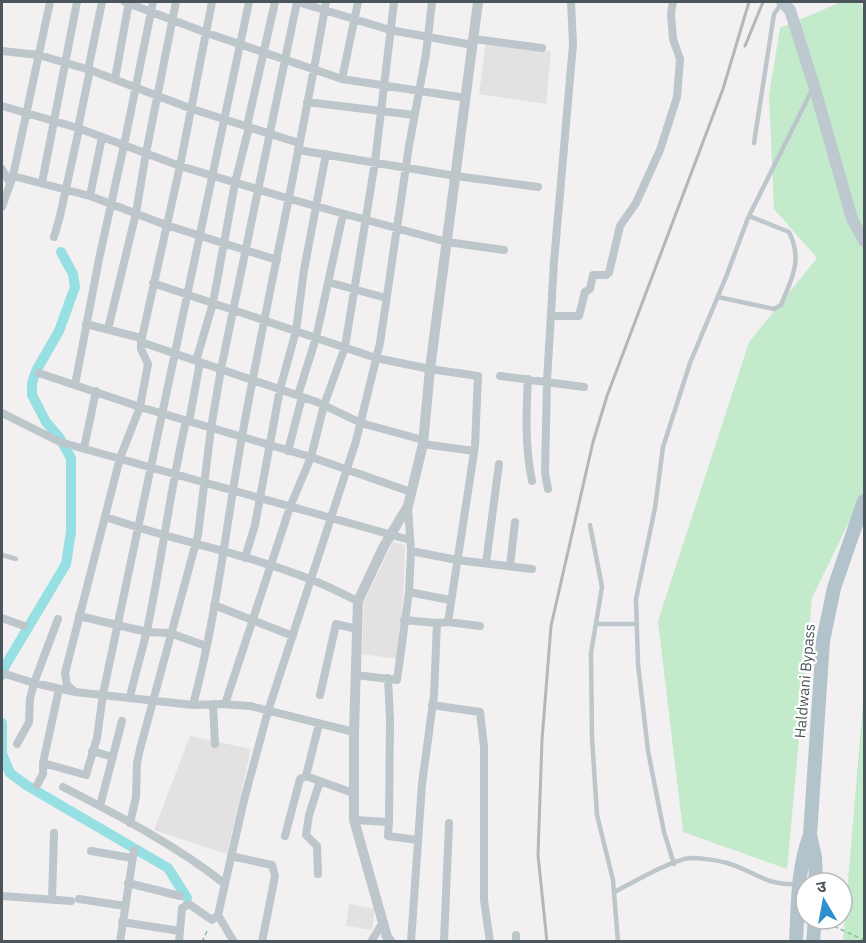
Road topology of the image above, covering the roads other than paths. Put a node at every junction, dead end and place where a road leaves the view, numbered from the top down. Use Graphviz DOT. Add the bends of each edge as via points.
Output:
graph roads {
  1 [pos="50,2"];
  2 [pos="77,2"];
  3 [pos="102,2"];
  4 [pos="127,2"];
  5 [pos="176,2"];
  6 [pos="212,2"];
  7 [pos="249,2"];
  8 [pos="275,2"];
  9 [pos="298,2"];
  10 [pos="358,2"];
  11 [pos="394,2"];
  12 [pos="432,2"];
  13 [pos="478,2"];
  14 [pos="571,2"];
  15 [pos="673,2"];
  16 [pos="782,2"];
  17 [pos="325,5"];
  18 [pos="152,6"];
  19 [pos="173,19"];
  20 [pos="355,19"];
  21 [pos="390,30"];
  22 [pos="207,33"];
  23 [pos="428,38"];
  24 [pos="473,42"];
  25 [pos="240,45"];
  26 [pos="542,48"];
  27 [pos="2,51"];
  28 [pos="264,52"];
  29 [pos="39,55"];
  30 [pos="286,60"];
  31 [pos="66,63"];
  32 [pos="313,69"];
  33 [pos="89,70"];
  34 [pos="115,79"];
  35 [pos="342,79"];
  36 [pos="384,84"];
  37 [pos="814,86"];
  38 [pos="134,87"];
  39 [pos="419,91"];
  40 [pos="158,95"];
  41 [pos="466,98"];
  42 [pos="307,102"];
  43 [pos="2,106"];
  44 [pos="192,109"];
  45 [pos="381,111"];
  46 [pos="26,112"];
  47 [pos="414,115"];
  48 [pos="225,119"];
  49 [pos="55,121"];
  50 [pos="248,127"];
  51 [pos="79,128"];
  52 [pos="270,134"];
  53 [pos="102,137"];
  54 [pos="754,143"];
  55 [pos="124,145"];
  56 [pos="298,146"];
  57 [pos="146,153"];
  58 [pos="327,154"];
  59 [pos="375,162"];
  60 [pos="180,166"];
  61 [pos="406,167"];
  62 [pos="2,169"];
  63 [pos="212,176"];
  64 [pos="456,176"];
  65 [pos="12,180"];
  66 [pos="42,183"];
  67 [pos="235,183"];
  68 [pos="538,187"];
  69 [pos="66,188"];
  70 [pos="260,190"];
  71 [pos="3,195"];
  72 [pos="90,196"];
  73 [pos="290,199"];
  74 [pos="110,202"];
  75 [pos="2,207"];
  76 [pos="316,207"];
  77 [pos="136,213"];
  78 [pos="343,214"];
  79 [pos="749,216"];
  80 [pos="365,221"];
  81 [pos="166,225"];
  82 [pos="396,230"];
  83 [pos="200,235"];
  84 [pos="54,237"];
  85 [pos="864,241"];
  86 [pos="447,242"];
  87 [pos="225,243"];
  88 [pos="247,249"];
  89 [pos="504,250"];
  90 [pos="277,260"];
  91 [pos="328,282"];
  92 [pos="153,283"];
  93 [pos="355,290"];
  94 [pos="189,295"];
  95 [pos="718,297"];
  96 [pos="386,298"];
  97 [pos="213,303"];
  98 [pos="234,310"];
  99 [pos="551,316"];
  100 [pos="265,320"];
  101 [pos="86,324"];
  102 [pos="108,329"];
  103 [pos="296,331"];
  104 [pos="316,338"];
  105 [pos="141,340"];
  106 [pos="345,347"];
  107 [pos="176,354"];
  108 [pos="376,358"];
  109 [pos="198,361"];
  110 [pos="221,369"];
  111 [pos="430,369"];
  112 [pos="39,373"];
  113 [pos="500,376"];
  114 [pos="253,379"];
  115 [pos="528,379"];
  116 [pos="547,381"];
  117 [pos="75,385"];
  118 [pos="584,387"];
  119 [pos="280,389"];
  120 [pos="96,391"];
  121 [pos="300,396"];
  122 [pos="324,405"];
  123 [pos="140,407"];
  124 [pos="2,412"];
  125 [pos="163,414"];
  126 [pos="188,422"];
  127 [pos="361,423"];
  128 [pos="211,428"];
  129 [pos="242,437"];
  130 [pos="423,442"];
  131 [pos="268,445"];
  132 [pos="84,448"];
  133 [pos="288,451"];
  134 [pos="474,451"];
  135 [pos="310,457"];
  136 [pos="120,458"];
  137 [pos="499,464"];
  138 [pos="152,468"];
  139 [pos="347,471"];
  140 [pos="174,475"];
  141 [pos="532,481"];
  142 [pos="205,484"];
  143 [pos="548,489"];
  144 [pos="232,491"];
  145 [pos="411,492"];
  146 [pos="260,498"];
  147 [pos="864,501"];
  148 [pos="408,506"];
  149 [pos="290,507"];
  150 [pos="106,517"];
  151 [pos="331,518"];
  152 [pos="515,522"];
  153 [pos="590,525"];
  154 [pos="138,528"];
  155 [pos="165,536"];
  156 [pos="390,536"];
  157 [pos="410,540"];
  158 [pos="196,543"];
  159 [pos="411,551"];
  160 [pos="224,552"];
  161 [pos="2,555"];
  162 [pos="245,558"];
  163 [pos="16,559"];
  164 [pos="457,560"];
  165 [pos="486,563"];
  166 [pos="272,566"];
  167 [pos="510,566"];
  168 [pos="532,569"];
  169 [pos="312,580"];
  170 [pos="409,592"];
  171 [pos="450,600"];
  172 [pos="358,601"];
  173 [pos="214,605"];
  174 [pos="79,616"];
  175 [pos="2,618"];
  176 [pos="58,619"];
  177 [pos="404,620"];
  178 [pos="253,621"];
  179 [pos="448,622"];
  180 [pos="437,623"];
  181 [pos="596,624"];
  182 [pos="637,624"];
  183 [pos="118,625"];
  184 [pos="24,626"];
  185 [pos="480,626"];
  186 [pos="357,629"];
  187 [pos="147,632"];
  188 [pos="170,633"];
  189 [pos="293,636"];
  190 [pos="206,646"];
  191 [pos="3,674"];
  192 [pos="356,675"];
  193 [pos="388,678"];
  194 [pos="34,683"];
  195 [pos="59,689"];
  196 [pos="75,692"];
  197 [pos="103,694"];
  198 [pos="320,695"];
  199 [pos="130,697"];
  200 [pos="155,700"];
  201 [pos="213,704"];
  202 [pos="225,704"];
  203 [pos="193,705"];
  204 [pos="432,705"];
  205 [pos="268,711"];
  206 [pos="122,721"];
  207 [pos="319,724"];
  208 [pos="354,732"];
  209 [pos="17,744"];
  210 [pos="215,744"];
  211 [pos="92,751"];
  212 [pos="113,757"];
  213 [pos="43,764"];
  214 [pos="306,776"];
  215 [pos="320,781"];
  216 [pos="37,785"];
  217 [pos="63,787"];
  218 [pos="353,793"];
  219 [pos="100,806"];
  220 [pos="354,820"];
  221 [pos="389,822"];
  222 [pos="130,823"];
  223 [pos="449,823"];
  224 [pos="54,833"];
  225 [pos="810,835"];
  226 [pos="285,836"];
  227 [pos="418,840"];
  228 [pos="91,851"];
  229 [pos="231,856"];
  230 [pos="674,864"];
  231 [pos="801,871"];
  232 [pos="816,871"];
  233 [pos="318,874"];
  234 [pos="128,883"];
  235 [pos="225,884"];
  236 [pos="794,884"];
  237 [pos="614,892"];
  238 [pos="2,896"];
  239 [pos="180,896"];
  240 [pos="52,900"];
  241 [pos="125,906"];
  242 [pos="215,917"];
  243 [pos="122,922"];
  244 [pos="383,922"];
  245 [pos="180,931"];
  246 [pos="120,942"];
  247 [pos="180,942"];
  248 [pos="234,942"];
  249 [pos="262,942"];
  250 [pos="371,942"];
  251 [pos="391,942"];
  252 [pos="411,942"];
  253 [pos="444,942"];
  254 [pos="490,942"];
  255 [pos="618,942"];
  1 -- 29 [label="street"];
  2 -- 31 [label="street"];
  3 -- 33 [label="street"];
  4 -- 18 [label="street"];
  4 -- 34 [label="street"];
  5 -- 19 [label="street"];
  6 -- 22 [label="street"];
  7 -- 25 [label="street"];
  8 -- 28 [label="street"];
  9 -- 17 [label="street"];
  9 -- 30 [label="street"];
  10 -- 20 [label="street"];
  11 -- 21 [label="street"];
  12 -- 23 [label="street"];
  13 -- 24 [label="street"];
  14 -- 99 [label="street" via="573,44"];
  15 -- 99 [label="street" via="673,39 680,59 677,97 660,150 636,203 620,226 609,273 593,275 579,316"];
  16 -- 37 [label="main road" via="790,10"];
  16 -- 54 [label="lane" via="774,14"];
  17 -- 20 [label="street"];
  17 -- 32 [label="street"];
  18 -- 19 [label="street"];
  18 -- 38 [label="street"];
  19 -- 22 [label="street"];
  19 -- 40 [label="street"];
  20 -- 21 [label="street"];
  20 -- 35 [label="street"];
  21 -- 23 [label="street"];
  21 -- 36 [label="street"];
  22 -- 25 [label="street"];
  22 -- 44 [label="street"];
  23 -- 24 [label="street"];
  23 -- 39 [label="street"];
  24 -- 26 [label="street"];
  24 -- 41 [label="street"];
  25 -- 28 [label="street"];
  25 -- 48 [label="street"];
  27 -- 29 [label="street"];
  28 -- 30 [label="street"];
  28 -- 50 [label="street"];
  29 -- 31 [label="street"];
  29 -- 46 [label="street"];
  30 -- 32 [label="street"];
  30 -- 52 [label="street"];
  31 -- 33 [label="street"];
  31 -- 49 [label="street"];
  32 -- 35 [label="street"];
  32 -- 42 [label="street"];
  33 -- 34 [label="street"];
  33 -- 51 [label="street"];
  34 -- 38 [label="street"];
  35 -- 36 [label="street"];
  36 -- 39 [label="street"];
  36 -- 45 [label="street"];
  37 -- 79 [label="lane"];
  37 -- 85 [label="main road" via="852,219"];
  38 -- 40 [label="street"];
  38 -- 55 [label="street"];
  39 -- 41 [label="street"];
  39 -- 47 [label="street"];
  40 -- 44 [label="street"];
  40 -- 57 [label="street"];
  41 -- 64 [label="street"];
  42 -- 45 [label="street"];
  42 -- 56 [label="street"];
  43 -- 46 [label="street"];
  44 -- 48 [label="street"];
  44 -- 60 [label="street"];
  45 -- 47 [label="street"];
  45 -- 59 [label="street"];
  46 -- 49 [label="street"];
  46 -- 65 [label="street"];
  47 -- 61 [label="street"];
  48 -- 50 [label="street"];
  48 -- 63 [label="street"];
  49 -- 51 [label="street"];
  49 -- 66 [label="street"];
  50 -- 52 [label="street"];
  50 -- 67 [label="street"];
  51 -- 53 [label="street"];
  51 -- 69 [label="street"];
  52 -- 56 [label="street"];
  52 -- 70 [label="street"];
  53 -- 55 [label="street"];
  53 -- 72 [label="street"];
  55 -- 57 [label="street"];
  55 -- 74 [label="street"];
  56 -- 58 [label="street"];
  56 -- 73 [label="street"];
  57 -- 60 [label="street"];
  57 -- 77 [label="street"];
  58 -- 59 [label="street"];
  58 -- 76 [label="street"];
  59 -- 61 [label="street"];
  59 -- 80 [label="street"];
  60 -- 63 [label="street"];
  60 -- 81 [label="street"];
  61 -- 64 [label="street"];
  61 -- 82 [label="street"];
  62 -- 65 [label="street"];
  63 -- 67 [label="street"];
  63 -- 83 [label="street"];
  64 -- 68 [label="street"];
  64 -- 86 [label="street"];
  65 -- 66 [label="street"];
  65 -- 71 [label="street"];
  66 -- 69 [label="street"];
  67 -- 70 [label="street"];
  67 -- 87 [label="street"];
  69 -- 72 [label="street"];
  69 -- 84 [label="street"];
  70 -- 73 [label="street"];
  70 -- 88 [label="street"];
  71 -- 75 [label="street"];
  72 -- 74 [label="street"];
  73 -- 76 [label="street"];
  73 -- 90 [label="street"];
  74 -- 77 [label="street"];
  74 -- 101 [label="street"];
  76 -- 78 [label="street"];
  76 -- 103 [label="street"];
  77 -- 81 [label="street"];
  77 -- 102 [label="street"];
  78 -- 80 [label="street"];
  78 -- 91 [label="street"];
  79 -- 95 [label="lane"];
  79 -- 95 [label="lane" via="789,232 797,257 796,268 778,308"];
  80 -- 82 [label="street"];
  80 -- 93 [label="street"];
  81 -- 83 [label="street"];
  81 -- 92 [label="street"];
  82 -- 86 [label="street"];
  82 -- 96 [label="street"];
  83 -- 87 [label="street"];
  83 -- 94 [label="street"];
  86 -- 89 [label="street"];
  86 -- 111 [label="street"];
  87 -- 88 [label="street"];
  87 -- 97 [label="street"];
  88 -- 90 [label="street"];
  88 -- 98 [label="street"];
  90 -- 100 [label="street"];
  91 -- 93 [label="street"];
  91 -- 104 [label="street"];
  92 -- 94 [label="street"];
  92 -- 105 [label="street"];
  93 -- 96 [label="street"];
  93 -- 106 [label="street"];
  94 -- 97 [label="street"];
  94 -- 107 [label="street"];
  95 -- 182 [label="lane" via="690,363 663,447 636,599"];
  96 -- 108 [label="street"];
  97 -- 98 [label="street"];
  97 -- 109 [label="street"];
  98 -- 100 [label="street"];
  98 -- 110 [label="street"];
  99 -- 116 [label="street"];
  100 -- 103 [label="street"];
  100 -- 114 [label="street"];
  101 -- 102 [label="street"];
  101 -- 117 [label="street"];
  102 -- 105 [label="street"];
  103 -- 104 [label="street"];
  103 -- 119 [label="street"];
  104 -- 106 [label="street"];
  104 -- 121 [label="street"];
  105 -- 107 [label="street"];
  105 -- 123 [label="street" via="148,364"];
  106 -- 108 [label="street"];
  106 -- 122 [label="street"];
  107 -- 109 [label="street"];
  107 -- 125 [label="street"];
  108 -- 111 [label="street"];
  108 -- 127 [label="street"];
  109 -- 110 [label="street"];
  109 -- 126 [label="street"];
  110 -- 114 [label="street"];
  110 -- 128 [label="street"];
  111 -- 130 [label="street"];
  111 -- 134 [label="street" via="478,376"];
  112 -- 117 [label="street"];
  113 -- 115 [label="street"];
  114 -- 119 [label="street"];
  114 -- 129 [label="street"];
  115 -- 116 [label="street"];
  115 -- 141 [label="street" via="527,456"];
  116 -- 118 [label="street"];
  116 -- 143 [label="street"];
  117 -- 120 [label="street"];
  119 -- 121 [label="street"];
  119 -- 131 [label="street"];
  120 -- 123 [label="street"];
  120 -- 132 [label="street"];
  121 -- 122 [label="street"];
  121 -- 133 [label="street"];
  122 -- 127 [label="street"];
  122 -- 135 [label="street"];
  123 -- 125 [label="street"];
  123 -- 136 [label="street"];
  124 -- 132 [label="street" via="62,443"];
  125 -- 126 [label="street"];
  125 -- 138 [label="street"];
  126 -- 128 [label="street"];
  126 -- 140 [label="street"];
  127 -- 130 [label="street"];
  127 -- 139 [label="street"];
  128 -- 129 [label="street"];
  128 -- 142 [label="street"];
  129 -- 131 [label="street"];
  129 -- 144 [label="street"];
  130 -- 134 [label="street"];
  130 -- 145 [label="street"];
  131 -- 133 [label="street"];
  131 -- 146 [label="street"];
  132 -- 136 [label="street"];
  133 -- 135 [label="street"];
  134 -- 164 [label="street"];
  135 -- 139 [label="street"];
  135 -- 149 [label="street"];
  136 -- 138 [label="street"];
  136 -- 150 [label="street"];
  137 -- 165 [label="street"];
  138 -- 140 [label="street"];
  138 -- 154 [label="street"];
  139 -- 145 [label="street"];
  139 -- 151 [label="street"];
  140 -- 142 [label="street"];
  140 -- 155 [label="street"];
  142 -- 144 [label="street"];
  142 -- 158 [label="street"];
  144 -- 146 [label="street"];
  144 -- 160 [label="street"];
  145 -- 148 [label="street"];
  146 -- 149 [label="street"];
  146 -- 162 [label="street"];
  147 -- 225 [label="main road, Haldwani Bypass" via="834,588 822,641"];
  148 -- 156 [label="street"];
  148 -- 157 [label="street"];
  149 -- 151 [label="street"];
  149 -- 166 [label="street"];
  150 -- 154 [label="street"];
  150 -- 174 [label="street"];
  151 -- 156 [label="street"];
  151 -- 169 [label="street"];
  152 -- 167 [label="street"];
  153 -- 181 [label="lane" via="602,587"];
  154 -- 155 [label="street"];
  154 -- 183 [label="street"];
  155 -- 158 [label="street"];
  155 -- 187 [label="street"];
  156 -- 157 [label="street"];
  156 -- 172 [label="street"];
  157 -- 159 [label="street"];
  158 -- 160 [label="street"];
  158 -- 188 [label="street"];
  159 -- 164 [label="street"];
  159 -- 170 [label="street"];
  160 -- 162 [label="street"];
  160 -- 173 [label="street"];
  161 -- 163 [label="lane"];
  162 -- 166 [label="street"];
  164 -- 165 [label="street"];
  164 -- 171 [label="street"];
  165 -- 167 [label="street"];
  166 -- 169 [label="street"];
  166 -- 178 [label="street"];
  167 -- 168 [label="street"];
  169 -- 172 [label="street"];
  169 -- 189 [label="street"];
  170 -- 171 [label="street"];
  170 -- 177 [label="street"];
  171 -- 179 [label="street"];
  172 -- 186 [label="street"];
  173 -- 178 [label="street"];
  173 -- 190 [label="street"];
  174 -- 183 [label="street"];
  174 -- 196 [label="street" via="65,673 67,685"];
  175 -- 184 [label="street"];
  176 -- 194 [label="street"];
  177 -- 180 [label="street"];
  177 -- 193 [label="street" via="397,680"];
  178 -- 189 [label="street"];
  178 -- 202 [label="street"];
  179 -- 180 [label="street"];
  179 -- 185 [label="street"];
  180 -- 204 [label="street"];
  181 -- 182 [label="lane"];
  181 -- 237 [label="lane" via="591,652 597,815"];
  182 -- 230 [label="lane" via="648,751"];
  183 -- 187 [label="street"];
  183 -- 197 [label="street"];
  186 -- 192 [label="street"];
  186 -- 198 [label="street" via="336,624"];
  187 -- 188 [label="street"];
  187 -- 199 [label="street"];
  188 -- 190 [label="street"];
  188 -- 200 [label="street"];
  189 -- 205 [label="street"];
  190 -- 203 [label="street"];
  191 -- 194 [label="street"];
  192 -- 193 [label="street"];
  192 -- 208 [label="street"];
  193 -- 221 [label="street"];
  194 -- 195 [label="street"];
  194 -- 209 [label="street" via="29,722"];
  195 -- 196 [label="street"];
  195 -- 213 [label="street"];
  196 -- 197 [label="street"];
  197 -- 199 [label="street"];
  197 -- 211 [label="street"];
  199 -- 200 [label="street"];
  200 -- 203 [label="street"];
  200 -- 222 [label="street" via="139,756"];
  201 -- 202 [label="street"];
  201 -- 203 [label="street"];
  201 -- 210 [label="street"];
  202 -- 205 [label="street"];
  204 -- 227 [label="street"];
  204 -- 254 [label="street" via="480,712 484,747 484,900"];
  205 -- 207 [label="street"];
  205 -- 229 [label="street"];
  206 -- 212 [label="street"];
  207 -- 208 [label="street"];
  207 -- 214 [label="street"];
  208 -- 218 [label="street"];
  211 -- 212 [label="street"];
  211 -- 213 [label="street" via="86,775"];
  212 -- 219 [label="street"];
  213 -- 216 [label="street"];
  214 -- 215 [label="street"];
  214 -- 226 [label="street" via="300,779"];
  215 -- 218 [label="street"];
  215 -- 233 [label="street" via="306,835 316,846"];
  217 -- 219 [label="street"];
  218 -- 220 [label="street"];
  219 -- 222 [label="street"];
  220 -- 221 [label="street"];
  220 -- 244 [label="street"];
  221 -- 227 [label="street" via="388,836"];
  222 -- 235 [label="street" via="198,862"];
  223 -- 253 [label="street"];
  224 -- 240 [label="street"];
  225 -- 231 [label="main road, Haldwani Bypass"];
  225 -- 232 [label="main road, Haldwani Bypass"];
  227 -- 252 [label="street"];
  228 -- 234 [label="street" via="133,854"];
  229 -- 235 [label="street"];
  229 -- 249 [label="street" via="272,865 275,876"];
  230 -- 236 [label="lane" via="689,858 727,863 773,884"];
  230 -- 237 [label="lane"];
  234 -- 239 [label="street"];
  234 -- 241 [label="street"];
  235 -- 242 [label="street"];
  237 -- 255 [label="lane"];
  238 -- 240 [label="street"];
  240 -- 241 [label="street"];
  241 -- 243 [label="street"];
  242 -- 245 [label="street" via="189,904 182,908"];
  242 -- 248 [label="street"];
  243 -- 245 [label="street"];
  243 -- 246 [label="street"];
  244 -- 250 [label="street"];
  244 -- 251 [label="street"];
  245 -- 247 [label="street"];
}
